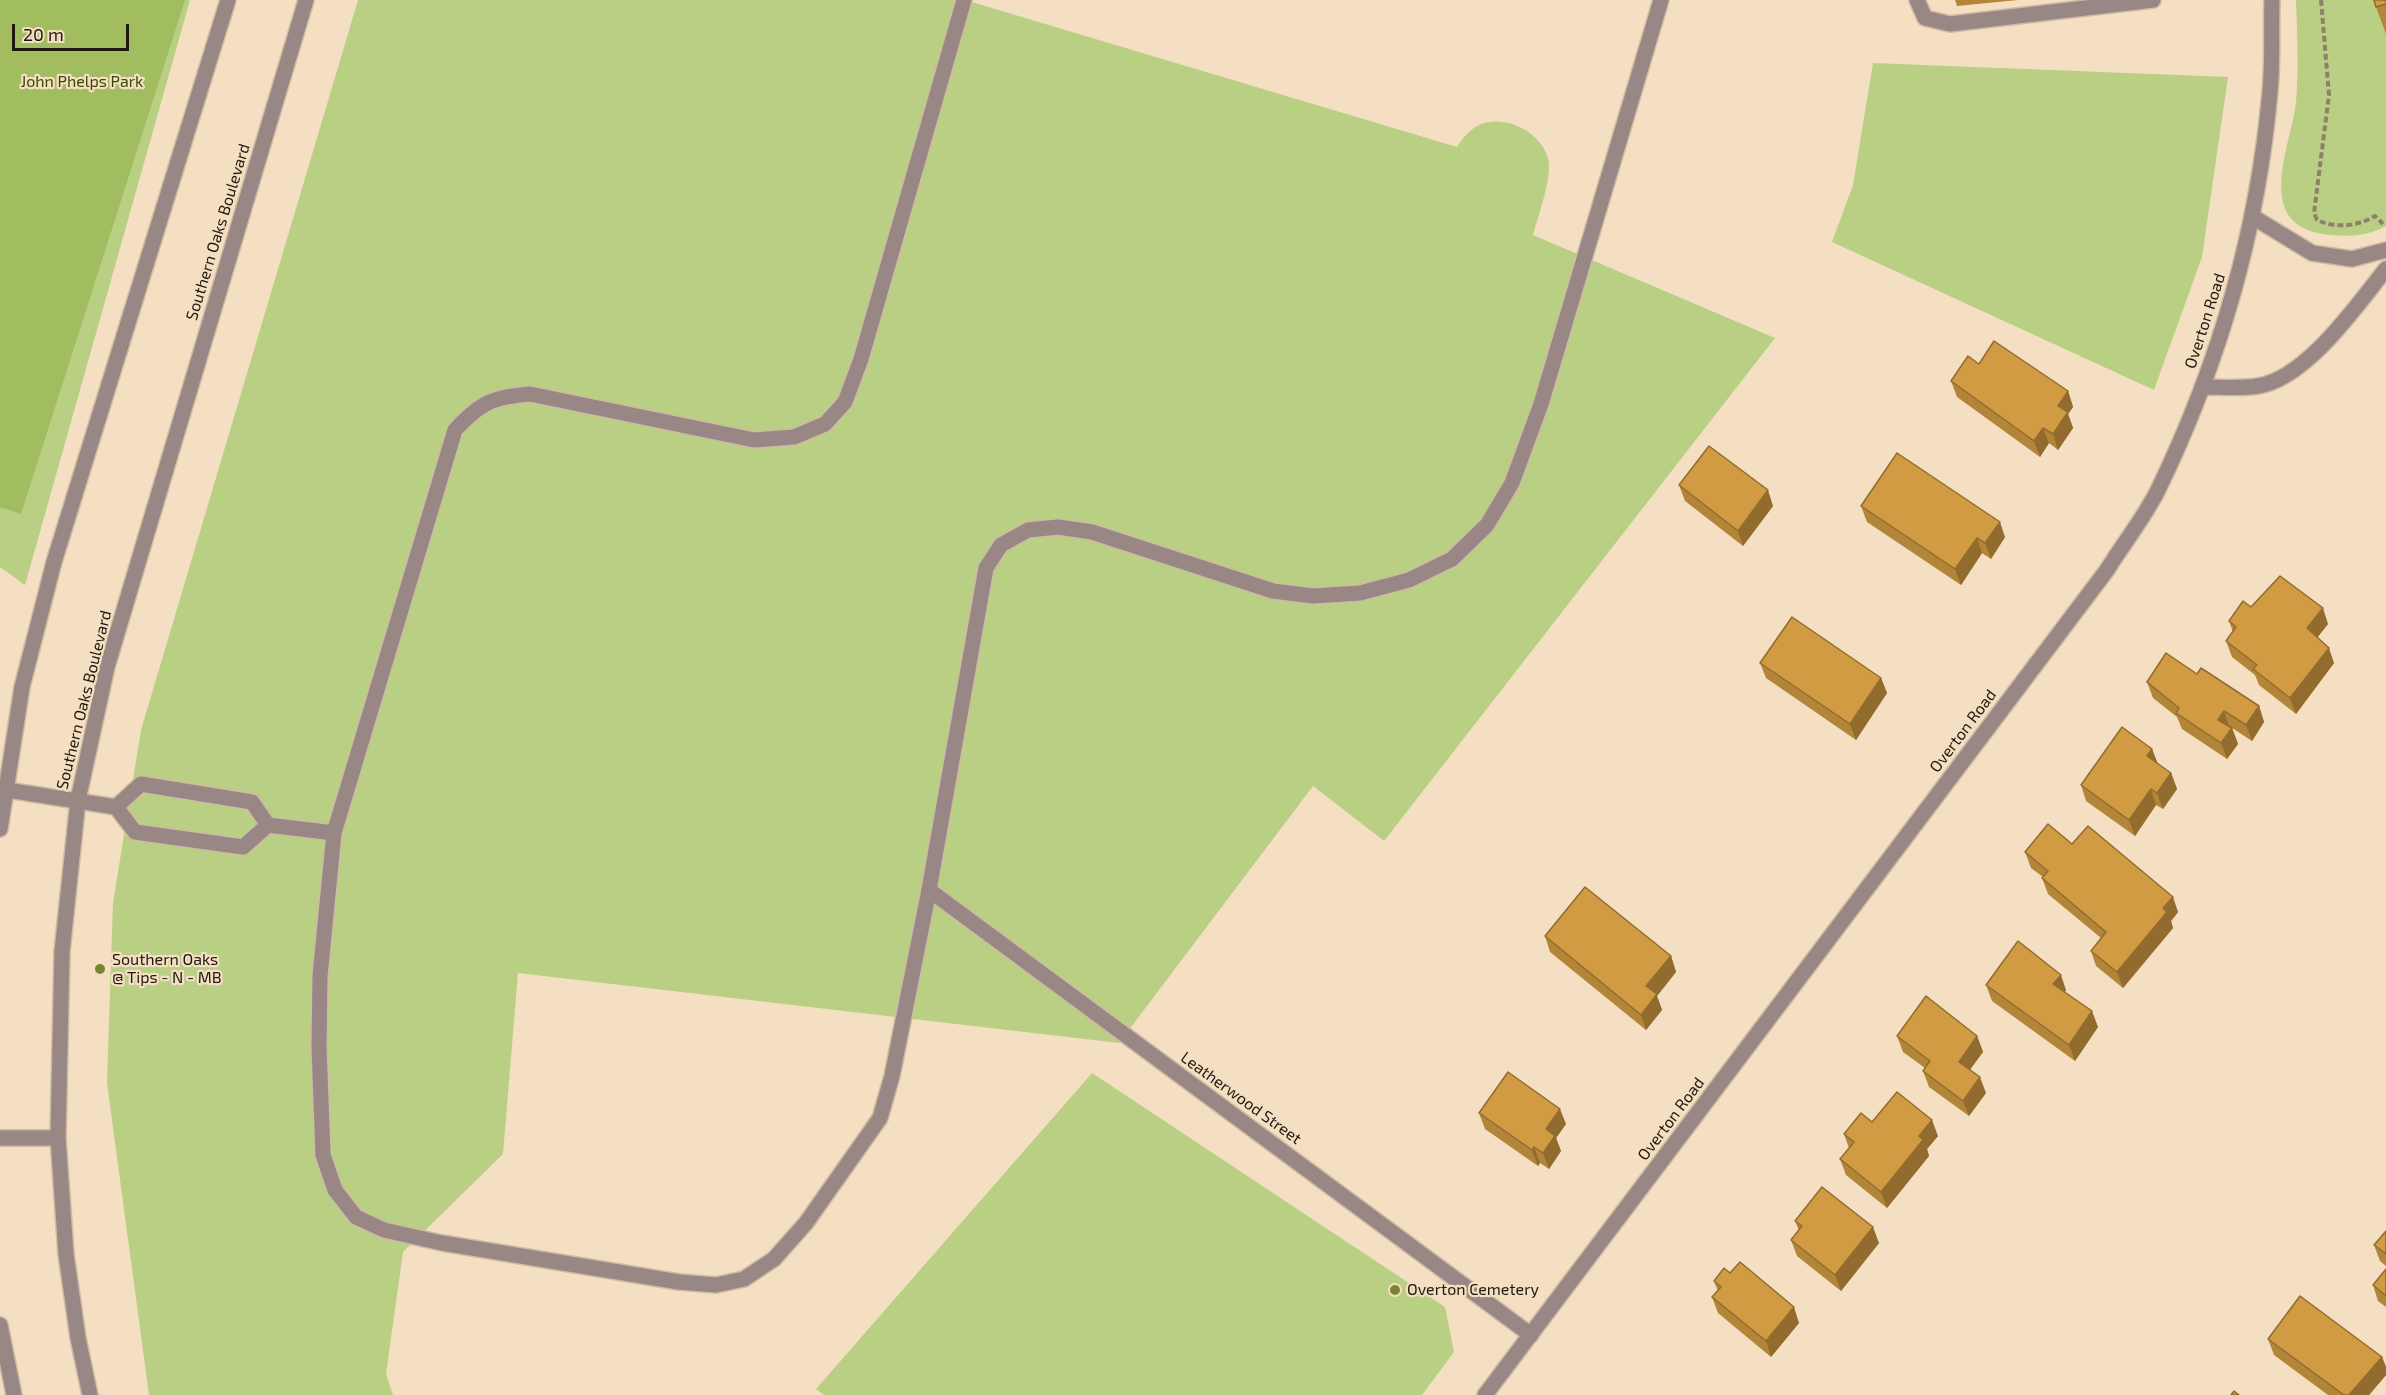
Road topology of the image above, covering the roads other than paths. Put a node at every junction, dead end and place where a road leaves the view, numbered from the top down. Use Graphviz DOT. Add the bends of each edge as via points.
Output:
graph roads {
  1 [pos="228,0"];
  2 [pos="306,0"];
  3 [pos="964,0"];
  4 [pos="1661,0"];
  5 [pos="1917,0"];
  6 [pos="2152,0"];
  7 [pos="2272,0"];
  8 [pos="2253,217"];
  9 [pos="2386,250"];
  10 [pos="2386,269"];
  11 [pos="2202,387"];
  12 [pos="3,789"];
  13 [pos="78,800"];
  14 [pos="116,807"];
  15 [pos="268,825"];
  16 [pos="0,829"];
  17 [pos="334,833"];
  18 [pos="929,890"];
  19 [pos="0,1138"];
  20 [pos="58,1138"];
  21 [pos="0,1325"];
  22 [pos="1531,1335"];
  23 [pos="14,1395"];
  24 [pos="90,1395"];
  25 [pos="1485,1395"];
  1 -- 12 [label="street" via="54,562 22,687"];
  2 -- 13 [label="street, Southern Oaks Boulevard" via="107,667"];
  3 -- 17 [label="street" via="861,359 845,402 825,424 794,437 754,440 530,394 504,396 476,408 455,430"];
  4 -- 18 [label="street" via="1541,404 1512,483 1487,525 1452,559 1409,580 1360,592 1312,596 1273,591 1069,528 1028,530 1000,545 986,568"];
  5 -- 6 [label="street" via="1925,18 1950,24"];
  7 -- 8 [label="street, Overton Road" via="2270,90"];
  8 -- 9 [label="street" via="2312,253 2352,259"];
  8 -- 11 [label="street, Overton Road" via="2230,309"];
  10 -- 11 [label="street" via="2327,343 2296,369 2260,386"];
  11 -- 22 [label="street, Overton Road" via="2157,492 2107,570"];
  12 -- 13 [label="street"];
  12 -- 16 [label="street"];
  13 -- 14 [label="street"];
  13 -- 20 [label="street, Southern Oaks Boulevard" via="62,952"];
  14 -- 15 [label="street" via="135,832 243,847"];
  14 -- 15 [label="street" via="141,784 252,802"];
  15 -- 17 [label="street"];
  17 -- 18 [label="street" via="320,976 319,1109 322,1155 335,1190 356,1218 384,1230 442,1243 679,1282 716,1285 744,1279 774,1259 806,1223 880,1118"];
  18 -- 22 [label="street, Leatherwood Street"];
  19 -- 20 [label="street"];
  20 -- 24 [label="street, Southern Oaks Boulevard" via="66,1254"];
  21 -- 23 [label="street"];
  22 -- 25 [label="street, Overton Road"];
}
